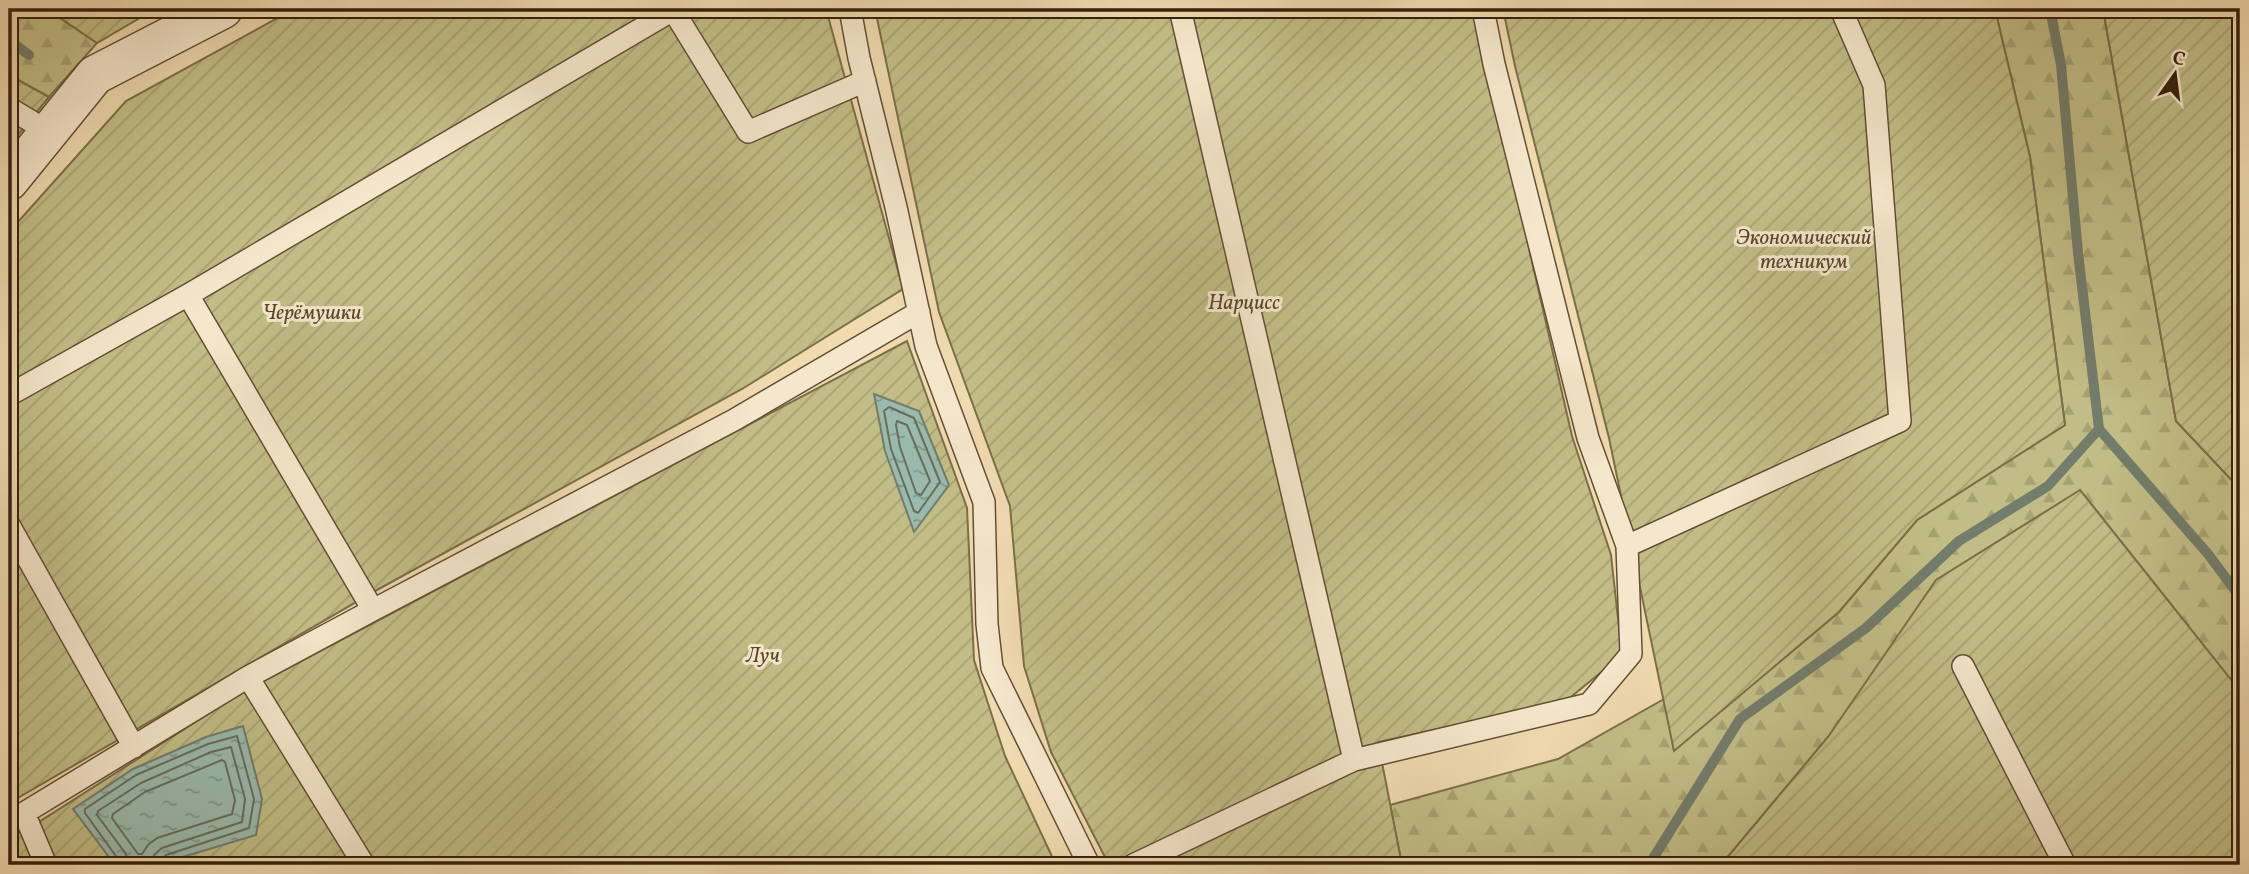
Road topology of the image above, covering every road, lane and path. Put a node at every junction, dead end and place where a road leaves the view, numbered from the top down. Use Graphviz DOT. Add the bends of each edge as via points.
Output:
graph roads {
  1 [pos="223,9"];
  2 [pos="850,9"];
  3 [pos="1180,9"];
  4 [pos="1483,9"];
  5 [pos="1841,9"];
  6 [pos="865,81"];
  7 [pos="9,108"];
  8 [pos="49,132"];
  9 [pos="9,181"];
  10 [pos="188,295"];
  11 [pos="919,312"];
  12 [pos="9,395"];
  13 [pos="9,525"];
  14 [pos="1627,546"];
  15 [pos="373,610"];
  16 [pos="1964,666"];
  17 [pos="248,677"];
  18 [pos="134,747"];
  19 [pos="1354,761"];
  20 [pos="16,817"];
  21 [pos="46,865"];
  22 [pos="363,865"];
  23 [pos="1089,865"];
  24 [pos="1133,865"];
  25 [pos="2065,865"];
  1 -- 8 [label="street" via="95,75"];
  2 -- 6 [label="lane"];
  3 -- 19 [label="lane"];
  4 -- 14 [label="lane" via="1588,439"];
  5 -- 14 [label="lane" via="1874,85 1900,421"];
  6 -- 10 [label="lane" via="748,132 673,10"];
  6 -- 11 [label="lane"];
  7 -- 8 [label="lane"];
  8 -- 9 [label="street"];
  10 -- 12 [label="lane"];
  10 -- 15 [label="lane"];
  11 -- 15 [label="lane" via="734,419"];
  11 -- 23 [label="lane" via="926,346 984,502 986,624 992,668"];
  13 -- 18 [label="lane"];
  14 -- 19 [label="lane" via="1631,654 1589,704"];
  15 -- 17 [label="lane"];
  16 -- 25 [label="lane"];
  17 -- 18 [label="lane"];
  17 -- 22 [label="lane"];
  18 -- 20 [label="lane"];
  19 -- 24 [label="lane"];
  20 -- 21 [label="lane"];
}
